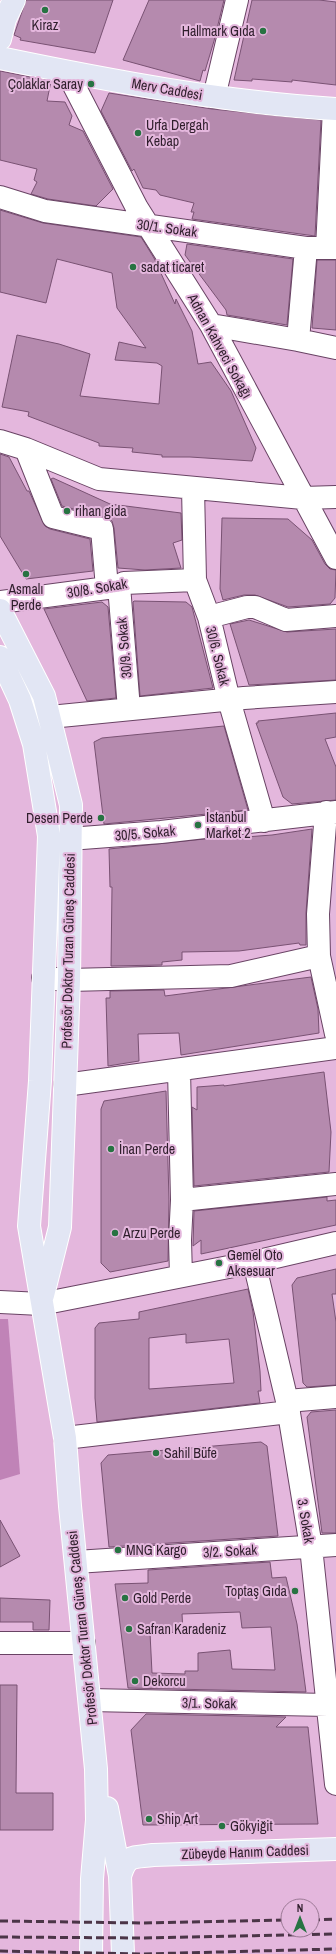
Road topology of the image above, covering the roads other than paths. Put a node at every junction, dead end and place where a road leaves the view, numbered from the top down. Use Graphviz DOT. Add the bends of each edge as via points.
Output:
graph roads {
  1 [pos="14,0"];
  2 [pos="237,0"];
  3 [pos="0,39"];
  4 [pos="0,58"];
  5 [pos="66,72"];
  6 [pos="214,97"];
  7 [pos="335,109"];
  8 [pos="0,197"];
  9 [pos="147,225"];
  10 [pos="306,248"];
  11 [pos="331,248"];
  12 [pos="211,325"];
  13 [pos="298,340"];
  14 [pos="336,348"];
  15 [pos="0,441"];
  16 [pos="26,449"];
  17 [pos="193,488"];
  18 [pos="336,497"];
  19 [pos="303,498"];
  20 [pos="336,558"];
  21 [pos="195,580"];
  22 [pos="113,587"];
  23 [pos="0,602"];
  24 [pos="0,610"];
  25 [pos="336,616"];
  26 [pos="209,617"];
  27 [pos="0,657"];
  28 [pos="336,692"];
  29 [pos="229,700"];
  30 [pos="129,709"];
  31 [pos="50,717"];
  32 [pos="331,812"];
  33 [pos="264,820"];
  34 [pos="59,838"];
  35 [pos="319,956"];
  36 [pos="44,978"];
  37 [pos="69,980"];
  38 [pos="336,1034"];
  39 [pos="336,1048"];
  40 [pos="179,1070"];
  41 [pos="65,1084"];
  42 [pos="336,1184"];
  43 [pos="182,1200"];
  44 [pos="336,1243"];
  45 [pos="254,1262"];
  46 [pos="181,1276"];
  47 [pos="0,1302"];
  48 [pos="41,1304"];
  49 [pos="336,1398"];
  50 [pos="288,1407"];
  51 [pos="65,1438"];
  52 [pos="336,1545"];
  53 [pos="311,1547"];
  54 [pos="76,1562"];
  55 [pos="0,1643"];
  56 [pos="84,1643"];
  57 [pos="90,1700"];
  58 [pos="328,1705"];
  59 [pos="96,1769"];
  60 [pos="336,1784"];
  61 [pos="107,1808"];
  62 [pos="336,1849"];
  63 [pos="153,1855"];
  64 [pos="120,1876"];
  65 [pos="91,1954"];
  66 [pos="123,1954"];
  1 -- 3 [label="main road"];
  2 -- 6 [label="street"];
  4 -- 5 [label="main road, Merv Caddesi"];
  5 -- 6 [label="main road, Merv Caddesi"];
  5 -- 9 [label="street, Adnan Kahveci Sokağı"];
  6 -- 7 [label="main road, Merv Caddesi"];
  7 -- 11 [label="street"];
  8 -- 9 [label="street, 30/1. Sokak" via="45,211"];
  9 -- 10 [label="street, 30/1. Sokak"];
  9 -- 12 [label="street, Adnan Kahveci Sokağı"];
  10 -- 11 [label="street, 30/1. Sokak"];
  10 -- 13 [label="street"];
  12 -- 13 [label="street"];
  12 -- 19 [label="street, Adnan Kahveci Sokağı"];
  13 -- 14 [label="street"];
  15 -- 16 [label="street"];
  16 -- 17 [label="street" via="99,479"];
  16 -- 22 [label="street, 30/9. Sokak" via="53,517 102,529"];
  17 -- 19 [label="street"];
  17 -- 21 [label="street, 30/6. Sokak"];
  18 -- 19 [label="street"];
  19 -- 20 [label="street, Adnan Kahveci Sokağı"];
  21 -- 22 [label="street, 30/8. Sokak" via="124,583"];
  21 -- 26 [label="street, 30/6. Sokak"];
  22 -- 23 [label="street, 30/8. Sokak"];
  22 -- 30 [label="street, 30/9. Sokak"];
  24 -- 31 [label="main road, Profesör Doktor Turan Güneş Caddesi" via="44,696"];
  25 -- 26 [label="street" via="286,620 255,607 247,607"];
  26 -- 29 [label="street, 30/6. Sokak"];
  27 -- 34 [label="main road, Profesör Doktor Turan Güneş Caddesi" via="20,700"];
  28 -- 29 [label="street"];
  29 -- 30 [label="street"];
  29 -- 33 [label="street, 30/6. Sokak"];
  30 -- 31 [label="street"];
  31 -- 34 [label="main road, Profesör Doktor Turan Güneş Caddesi" via="71,805"];
  32 -- 33 [label="street, 30/5. Sokak"];
  32 -- 35 [label="street" via="318,914"];
  33 -- 34 [label="street, 30/5. Sokak"];
  34 -- 36 [label="main road, Profesör Doktor Turan Güneş Caddesi"];
  34 -- 37 [label="main road, Profesör Doktor Turan Güneş Caddesi"];
  35 -- 37 [label="street" via="231,976"];
  35 -- 38 [label="street"];
  36 -- 37 [label="street"];
  36 -- 48 [label="main road, Profesör Doktor Turan Güneş Caddesi" via="40,1081 29,1226"];
  37 -- 41 [label="main road, Profesör Doktor Turan Güneş Caddesi"];
  39 -- 40 [label="street"];
  40 -- 41 [label="street"];
  40 -- 43 [label="street"];
  41 -- 48 [label="main road, Profesör Doktor Turan Güneş Caddesi" via="60,1227"];
  42 -- 43 [label="street"];
  43 -- 46 [label="street"];
  44 -- 45 [label="street"];
  45 -- 46 [label="street"];
  45 -- 50 [label="street, 3. Sokak"];
  46 -- 48 [label="street"];
  47 -- 48 [label="street"];
  48 -- 51 [label="main road, Profesör Doktor Turan Güneş Caddesi"];
  49 -- 50 [label="street"];
  50 -- 51 [label="street"];
  50 -- 53 [label="street, 3. Sokak"];
  51 -- 54 [label="main road, Profesör Doktor Turan Güneş Caddesi"];
  52 -- 53 [label="street, 3/2. Sokak"];
  53 -- 54 [label="street, 3/2. Sokak"];
  53 -- 58 [label="street, 3. Sokak"];
  54 -- 56 [label="main road, Profesör Doktor Turan Güneş Caddesi"];
  55 -- 56 [label="street"];
  56 -- 57 [label="main road, Profesör Doktor Turan Güneş Caddesi"];
  57 -- 58 [label="street, 3/1. Sokak"];
  57 -- 59 [label="main road, Profesör Doktor Turan Güneş Caddesi"];
  58 -- 60 [label="street, 3. Sokak"];
  59 -- 61 [label="main road"];
  59 -- 65 [label="main road, Profesör Doktor Turan Güneş Caddesi" via="97,1820 92,1878"];
  61 -- 63 [label="main road" via="116,1827 131,1847"];
  61 -- 64 [label="main road"];
  62 -- 63 [label="main road, Zübeyde Hanım Caddesi"];
  63 -- 64 [label="main road" via="129,1859 124,1863"];
  64 -- 66 [label="main road"];
}
